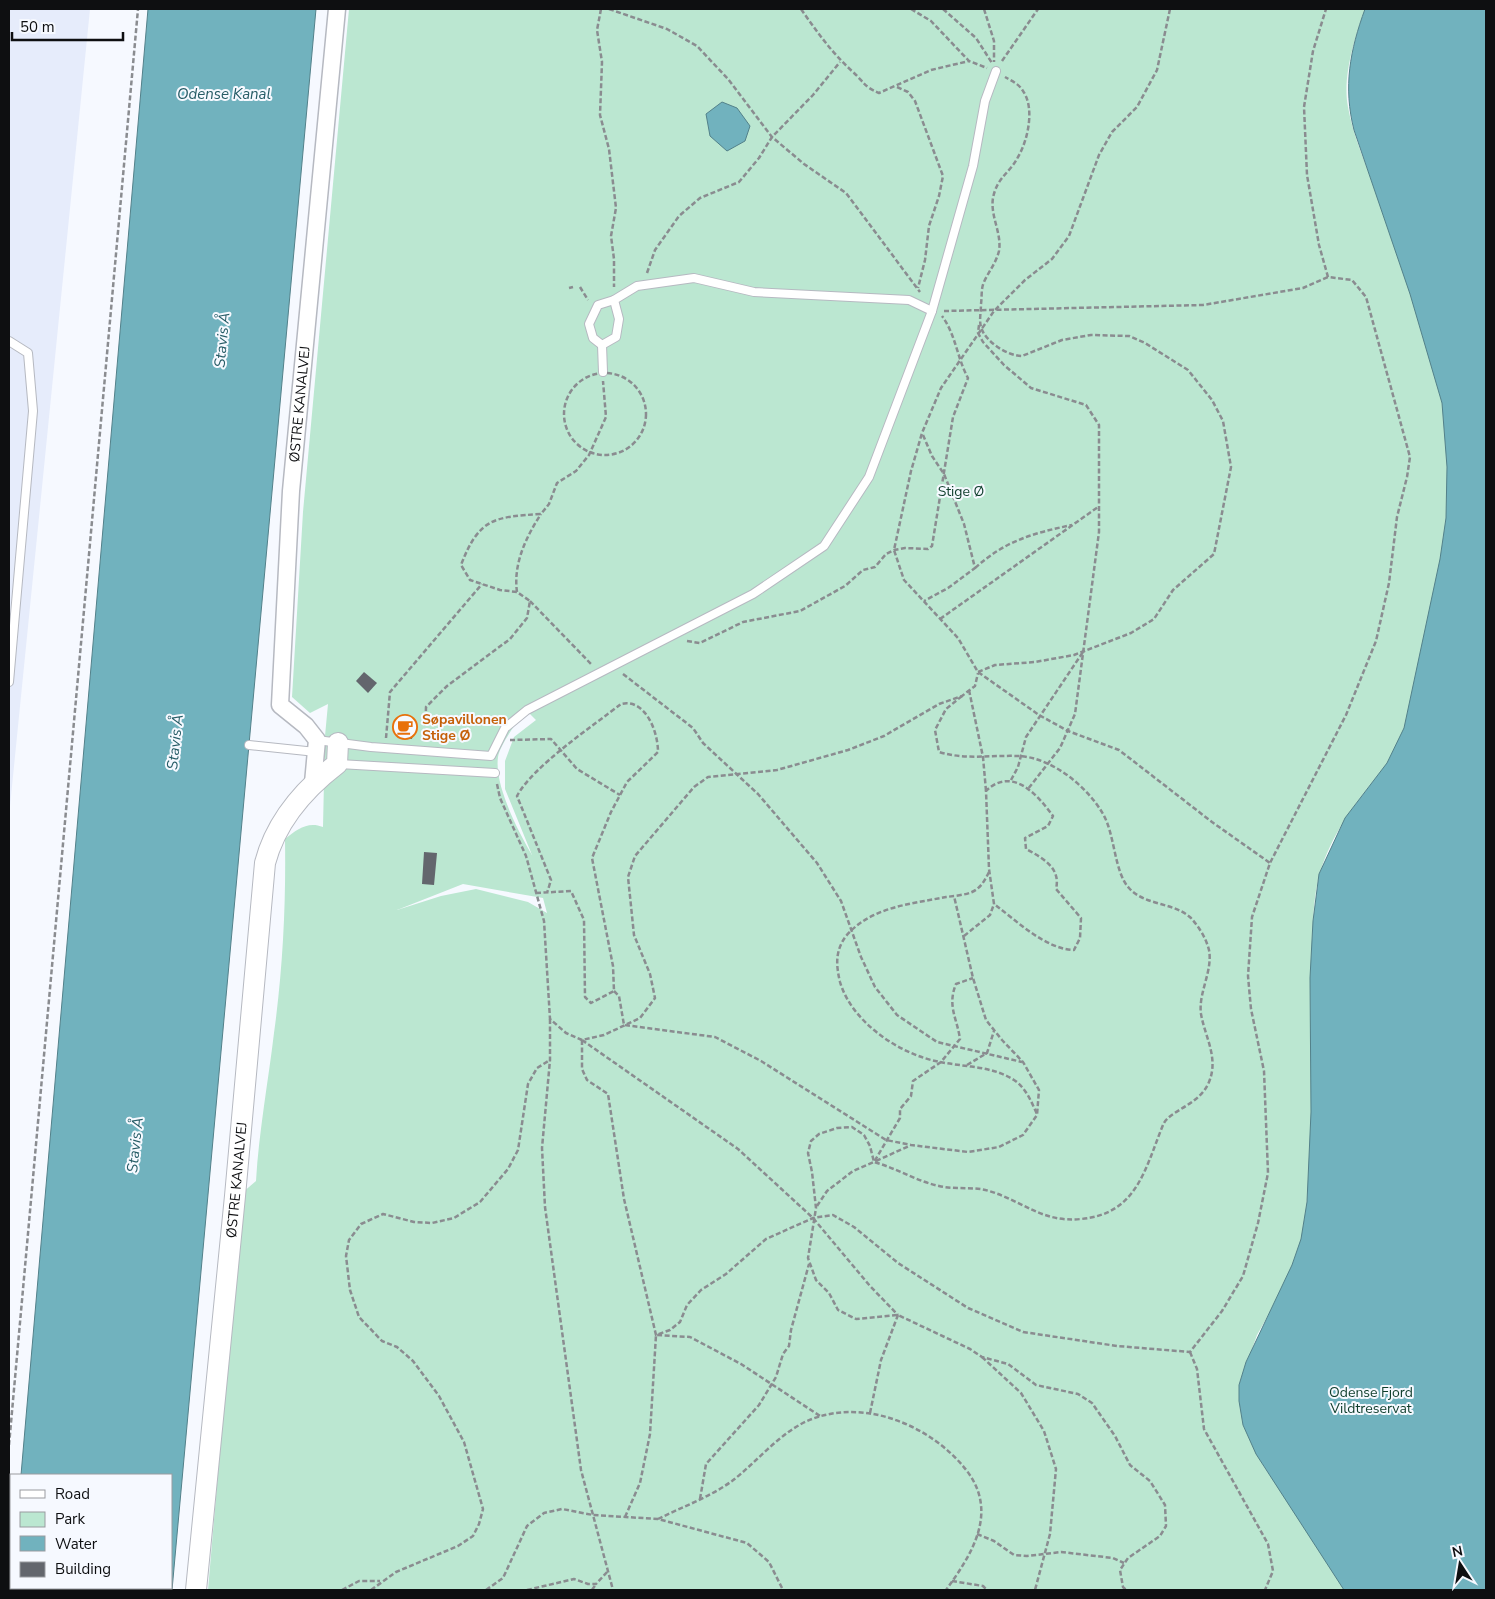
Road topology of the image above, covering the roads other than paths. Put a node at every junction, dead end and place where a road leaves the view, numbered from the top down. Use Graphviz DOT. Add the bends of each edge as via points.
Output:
graph roads {
  1 [pos="337,9"];
  2 [pos="996,71"];
  3 [pos="614,300"];
  4 [pos="932,311"];
  5 [pos="9,341"];
  6 [pos="602,345"];
  7 [pos="603,372"];
  8 [pos="9,682"];
  9 [pos="338,743"];
  10 [pos="249,745"];
  11 [pos="317,746"];
  12 [pos="337,764"];
  13 [pos="495,774"];
  14 [pos="313,783"];
  15 [pos="196,1590"];
  1 -- 11 [label="street, ØSTRE KANALVEJ" via="291,491 280,705 306,726"];
  2 -- 4 [label="lane" via="985,101 973,166"];
  3 -- 4 [label="lane" via="637,286 694,278 754,292 909,300"];
  3 -- 6 [label="lane" via="619,319 616,337"];
  3 -- 6 [label="lane" via="598,305 589,324 593,338"];
  4 -- 9 [label="lane" via="869,477 824,546 753,594 527,710 505,728 491,756"];
  5 -- 8 [label="lane" via="28,353 33,411"];
  6 -- 7 [label="lane"];
  9 -- 11 [label="lane"];
  9 -- 12 [label="street"];
  10 -- 11 [label="lane"];
  11 -- 14 [label="street"];
  12 -- 13 [label="lane"];
  12 -- 14 [label="street, ØSTRE KANALVEJ"];
  14 -- 15 [label="street, ØSTRE KANALVEJ" via="281,822 265,863"];
}
